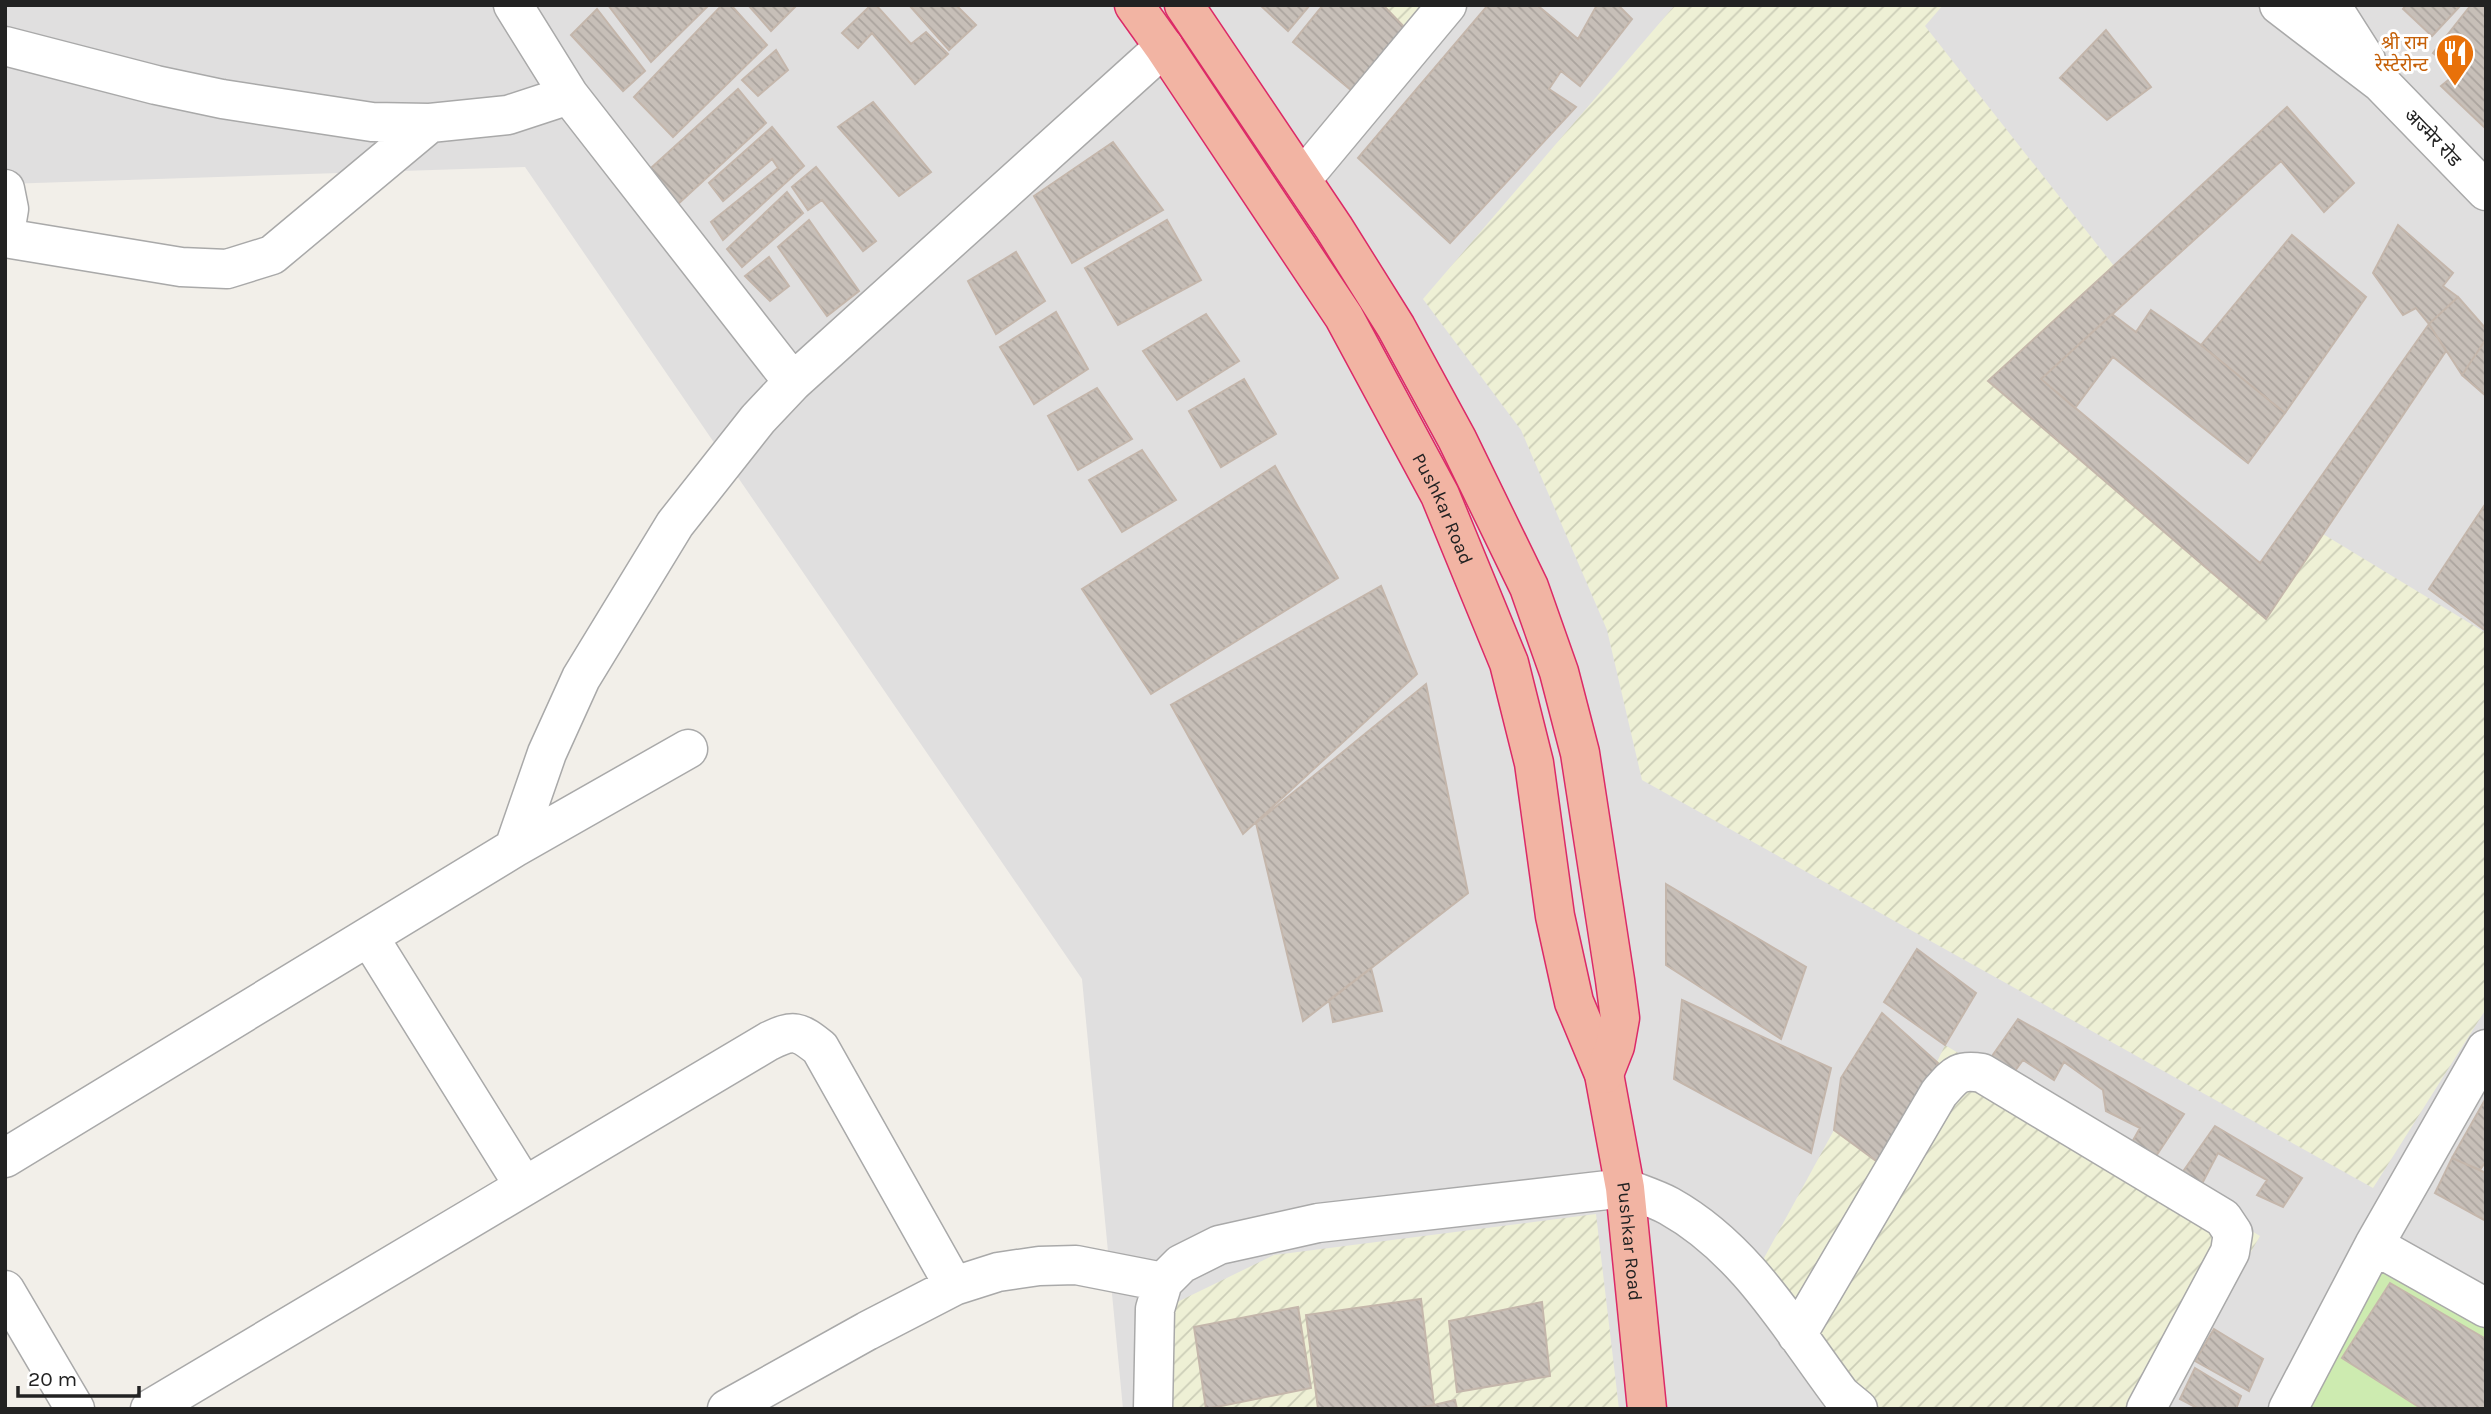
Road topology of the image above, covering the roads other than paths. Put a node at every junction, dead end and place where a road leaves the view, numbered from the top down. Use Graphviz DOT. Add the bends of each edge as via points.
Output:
graph roads {
  1 [pos="513,5"];
  2 [pos="1134,5"];
  3 [pos="1184,5"];
  4 [pos="1447,5"];
  5 [pos="2279,5"];
  6 [pos="2331,5"];
  7 [pos="5,46"];
  8 [pos="1164,47"];
  9 [pos="2381,83"];
  10 [pos="569,96"];
  11 [pos="430,123"];
  12 [pos="1302,179"];
  13 [pos="5,189"];
  14 [pos="2486,191"];
  15 [pos="5,236"];
  16 [pos="793,382"];
  17 [pos="688,749"];
  18 [pos="514,848"];
  19 [pos="369,937"];
  20 [pos="2486,1049"];
  21 [pos="1604,1074"];
  22 [pos="5,1158"];
  23 [pos="524,1186"];
  24 [pos="1625,1188"];
  25 [pos="2374,1245"];
  26 [pos="1163,1282"];
  27 [pos="954,1286"];
  28 [pos="5,1290"];
  29 [pos="2486,1308"];
  30 [pos="1797,1335"];
  31 [pos="75,1409"];
  32 [pos="150,1409"];
  33 [pos="727,1409"];
  34 [pos="1153,1409"];
  35 [pos="1647,1409"];
  36 [pos="1858,1409"];
  37 [pos="2146,1409"];
  38 [pos="2288,1409"];
  1 -- 10 [label="street"];
  2 -- 8 [label="highway, Pushkar Road"];
  3 -- 12 [label="highway"];
  4 -- 12 [label="street"];
  5 -- 9 [label="street, अज्मेर रोड"];
  6 -- 9 [label="street, अज्मेर रोड"];
  7 -- 11 [label="street" via="233,102 372,122"];
  8 -- 16 [label="street"];
  8 -- 21 [label="highway, Pushkar Road" via="1344,317 1440,495 1508,663 1534,763 1555,916 1574,1002"];
  9 -- 14 [label="street, अज्मेर रोड"];
  10 -- 11 [label="street" via="508,115"];
  10 -- 16 [label="street"];
  11 -- 15 [label="street" via="272,255 227,269 181,267"];
  12 -- 21 [label="highway" via="1395,327 1457,439 1529,587 1559,671 1580,753 1620,1018"];
  13 -- 15 [label="street" via="9,209"];
  16 -- 18 [label="street" via="675,524 581,678 547,754"];
  17 -- 18 [label="street"];
  18 -- 19 [label="street"];
  19 -- 22 [label="street"];
  19 -- 23 [label="street"];
  20 -- 25 [label="street"];
  21 -- 24 [label="highway, Pushkar Road"];
  23 -- 27 [label="street" via="769,1041 788,1032 806,1036 820,1048"];
  23 -- 32 [label="street"];
  24 -- 26 [label="street" via="1318,1223 1219,1245 1181,1264"];
  24 -- 30 [label="street" via="1669,1206 1712,1235 1749,1270"];
  24 -- 35 [label="highway, Pushkar Road"];
  25 -- 29 [label="street"];
  25 -- 38 [label="street"];
  26 -- 27 [label="street" via="1076,1265 998,1272"];
  26 -- 34 [label="street" via="1155,1309"];
  27 -- 33 [label="street"];
  28 -- 31 [label="street"];
  30 -- 36 [label="street" via="1841,1395"];
  30 -- 37 [label="street" via="1939,1093 1955,1074 1967,1070 1982,1073 2223,1219 2233,1233 2230,1252"];
}
